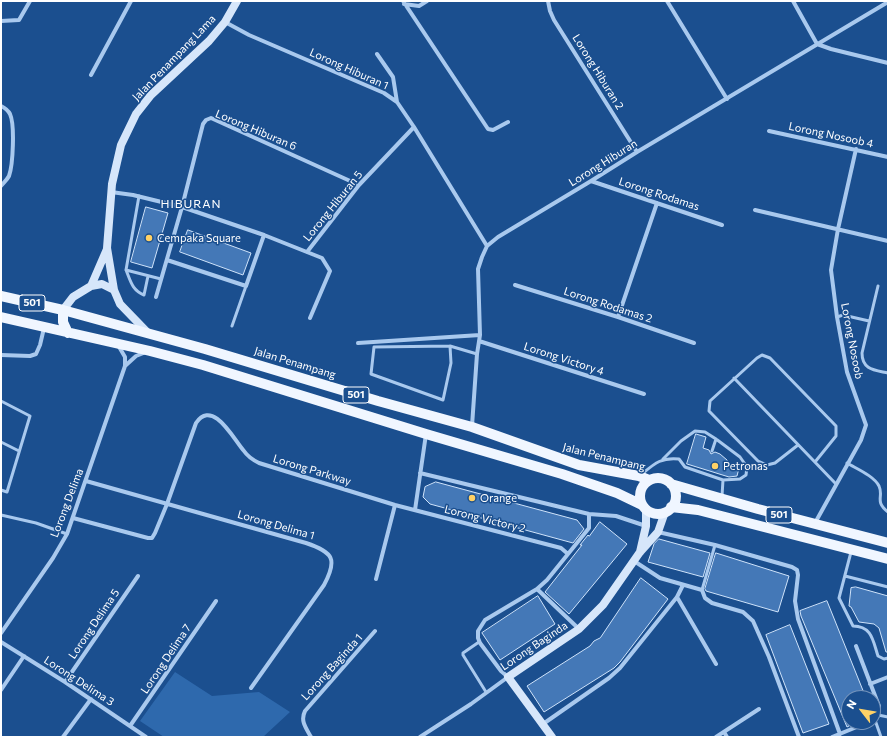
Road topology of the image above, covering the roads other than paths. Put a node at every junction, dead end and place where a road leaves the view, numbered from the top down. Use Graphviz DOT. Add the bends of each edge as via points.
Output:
graph roads {
  1 [pos="30,1"];
  2 [pos="131,1"];
  3 [pos="237,1"];
  4 [pos="427,1"];
  5 [pos="548,1"];
  6 [pos="666,1"];
  7 [pos="793,1"];
  8 [pos="888,2"];
  9 [pos="404,3"];
  10 [pos="1,21"];
  11 [pos="225,22"];
  12 [pos="817,44"];
  13 [pos="377,54"];
  14 [pos="888,63"];
  15 [pos="91,76"];
  16 [pos="727,99"];
  17 [pos="397,102"];
  18 [pos="1,106"];
  19 [pos="508,122"];
  20 [pos="414,127"];
  21 [pos="770,131"];
  22 [pos="856,149"];
  23 [pos="637,152"];
  24 [pos="888,157"];
  25 [pos="592,181"];
  26 [pos="359,185"];
  27 [pos="1,186"];
  28 [pos="112,192"];
  29 [pos="139,196"];
  30 [pos="657,203"];
  31 [pos="182,207"];
  32 [pos="756,210"];
  33 [pos="722,225"];
  34 [pos="838,229"];
  35 [pos="264,235"];
  36 [pos="888,240"];
  37 [pos="487,246"];
  38 [pos="107,248"];
  39 [pos="307,252"];
  40 [pos="167,260"];
  41 [pos="126,270"];
  42 [pos="148,276"];
  43 [pos="161,279"];
  44 [pos="515,285"];
  45 [pos="90,286"];
  46 [pos="246,286"];
  47 [pos="878,286"];
  48 [pos="114,290"];
  49 [pos="1,296"];
  50 [pos="156,297"];
  51 [pos="63,310"];
  52 [pos="1,317"];
  53 [pos="618,317"];
  54 [pos="837,317"];
  55 [pos="310,318"];
  56 [pos="869,321"];
  57 [pos="232,326"];
  58 [pos="44,328"];
  59 [pos="68,333"];
  60 [pos="149,334"];
  61 [pos="480,335"];
  62 [pos="479,341"];
  63 [pos="358,343"];
  64 [pos="694,343"];
  65 [pos="117,344"];
  66 [pos="450,346"];
  67 [pos="150,351"];
  68 [pos="477,354"];
  69 [pos="1,355"];
  70 [pos="125,366"];
  71 [pos="888,373"];
  72 [pos="734,378"];
  73 [pos="356,394"];
  74 [pos="644,394"];
  75 [pos="1,401"];
  76 [pos="360,413"];
  77 [pos="472,427"];
  78 [pos="426,434"];
  79 [pos="716,439"];
  80 [pos="1,442"];
  81 [pos="798,445"];
  82 [pos="712,451"];
  83 [pos="19,452"];
  84 [pos="663,459"];
  85 [pos="815,462"];
  86 [pos="848,463"];
  87 [pos="420,473"];
  88 [pos="639,476"];
  89 [pos="86,480"];
  90 [pos="649,480"];
  91 [pos="722,480"];
  92 [pos="671,484"];
  93 [pos="836,484"];
  94 [pos="1,490"];
  95 [pos="722,499"];
  96 [pos="167,504"];
  97 [pos="395,505"];
  98 [pos="644,507"];
  99 [pos="415,510"];
  100 [pos="668,510"];
  101 [pos="888,512"];
  102 [pos="589,514"];
  103 [pos="1,516"];
  104 [pos="73,518"];
  105 [pos="814,524"];
  106 [pos="646,526"];
  107 [pos="658,532"];
  108 [pos="67,534"];
  109 [pos="888,542"];
  110 [pos="715,545"];
  111 [pos="852,550"];
  112 [pos="640,552"];
  113 [pos="568,554"];
  114 [pos="888,559"];
  115 [pos="634,561"];
  116 [pos="138,576"];
  117 [pos="845,576"];
  118 [pos="376,579"];
  119 [pos="683,585"];
  120 [pos="888,587"];
  121 [pos="537,589"];
  122 [pos="702,590"];
  123 [pos="677,597"];
  124 [pos="216,601"];
  125 [pos="579,629"];
  126 [pos="376,631"];
  127 [pos="1,633"];
  128 [pos="1,642"];
  129 [pos="480,642"];
  130 [pos="856,646"];
  131 [pos="24,656"];
  132 [pos="888,658"];
  133 [pos="716,664"];
  134 [pos="508,677"];
  135 [pos="888,677"];
  136 [pos="66,682"];
  137 [pos="870,684"];
  138 [pos="250,688"];
  139 [pos="1,690"];
  140 [pos="872,690"];
  141 [pos="486,692"];
  142 [pos="90,699"];
  143 [pos="759,709"];
  144 [pos="543,725"];
  145 [pos="130,726"];
  146 [pos="850,730"];
  147 [pos="724,732"];
  148 [pos="840,734"];
  149 [pos="63,737"];
  150 [pos="146,737"];
  151 [pos="311,737"];
  152 [pos="420,737"];
  153 [pos="552,737"];
  154 [pos="716,737"];
  155 [pos="727,737"];
  156 [pos="799,737"];
  157 [pos="832,737"];
  1 -- 10 [label="street" via="19,20"];
  2 -- 15 [label="street"];
  3 -- 11 [label="main road, Jalan Penampang Lama"];
  4 -- 9 [label="street" via="419,6"];
  5 -- 23 [label="street, Lorong Hiburan 2" via="554,20"];
  6 -- 16 [label="street"];
  7 -- 12 [label="street"];
  8 -- 12 [label="street, Lorong Hiburan"];
  9 -- 19 [label="street" via="488,129 493,130"];
  11 -- 17 [label="street, Lorong Hiburan 1" via="249,35 384,93"];
  11 -- 28 [label="main road, Jalan Penampang Lama" via="151,95 136,114 121,145"];
  12 -- 14 [label="street"];
  12 -- 16 [label="street, Lorong Hiburan"];
  13 -- 17 [label="street" via="393,77"];
  16 -- 23 [label="street, Lorong Hiburan"];
  17 -- 20 [label="street, Lorong Hiburan 1"];
  18 -- 27 [label="street" via="8,110 13,133 9,177"];
  20 -- 26 [label="street, Lorong Hiburan 5"];
  20 -- 37 [label="street, Lorong Hiburan 1"];
  21 -- 22 [label="street, Lorong Nosoob 4"];
  22 -- 24 [label="street, Lorong Nosoob 4"];
  22 -- 34 [label="street, Lorong Nosoob"];
  23 -- 25 [label="street, Lorong Hiburan"];
  25 -- 30 [label="street, Lorong Rodamas"];
  25 -- 37 [label="street, Lorong Hiburan"];
  26 -- 31 [label="street, Lorong Hiburan 6" via="211,118 203,124"];
  26 -- 39 [label="street, Lorong Hiburan 5"];
  28 -- 29 [label="street, Lorong Hiburan 5"];
  28 -- 38 [label="main road, Jalan Penampang Lama"];
  29 -- 31 [label="street, Lorong Hiburan 5"];
  29 -- 41 [label="lane"];
  30 -- 33 [label="street, Lorong Rodamas"];
  30 -- 53 [label="street"];
  31 -- 35 [label="street, Lorong Hiburan 5"];
  31 -- 40 [label="street"];
  32 -- 34 [label="street"];
  34 -- 36 [label="street"];
  34 -- 54 [label="street, Lorong Nosoob" via="831,270"];
  35 -- 39 [label="street, Lorong Hiburan 5"];
  35 -- 46 [label="street"];
  37 -- 61 [label="street" via="478,269"];
  38 -- 45 [label="main road, Jalan Penampang Lama"];
  38 -- 48 [label="main road, Jalan Penampang Lama"];
  39 -- 55 [label="street" via="322,258 330,271"];
  40 -- 43 [label="street"];
  40 -- 46 [label="street"];
  41 -- 42 [label="lane"];
  41 -- 42 [label="lane" via="134,289 144,295"];
  42 -- 43 [label="lane"];
  43 -- 50 [label="street"];
  44 -- 53 [label="street, Lorong Rodamas 2"];
  45 -- 48 [label="main road" via="102,284"];
  45 -- 51 [label="main road" via="73,297"];
  46 -- 57 [label="lane"];
  47 -- 56 [label="lane"];
  48 -- 60 [label="main road, Jalan Penampang Lama" via="120,304"];
  49 -- 51 [label="main road, Jalan Penampang / 501"];
  51 -- 59 [label="main road" via="63,322"];
  51 -- 60 [label="main road, Jalan Penampang / 501"];
  52 -- 58 [label="main road, 501"];
  53 -- 64 [label="street, Lorong Rodamas 2"];
  54 -- 56 [label="lane" via="843,315"];
  54 -- 86 [label="street, Lorong Nosoob" via="847,372 866,425"];
  56 -- 71 [label="lane" via="862,360 870,368"];
  58 -- 59 [label="main road, 501"];
  58 -- 69 [label="street" via="36,354"];
  59 -- 65 [label="main road, 501"];
  60 -- 73 [label="main road, Jalan Penampang / 501"];
  61 -- 62 [label="street"];
  61 -- 63 [label="street"];
  62 -- 68 [label="street"];
  62 -- 74 [label="street, Lorong Victory 4"];
  65 -- 67 [label="main road, 501"];
  65 -- 70 [label="street" via="125,357"];
  66 -- 66 [label="lane" via="374,347 371,374 443,400 452,363"];
  66 -- 68 [label="lane"];
  67 -- 70 [label="street" via="136,356"];
  67 -- 76 [label="main road, 501"];
  68 -- 77 [label="street"];
  70 -- 89 [label="street, Lorong Delima"];
  72 -- 81 [label="lane"];
  72 -- 81 [label="lane" via="710,401 709,411 758,461 767,465 775,464"];
  72 -- 85 [label="lane" via="762,355 770,358 836,426 836,436"];
  73 -- 76 [label="main road" via="354,401"];
  73 -- 77 [label="main road, Jalan Penampang / 501"];
  75 -- 83 [label="lane" via="30,416"];
  76 -- 78 [label="main road, 501"];
  77 -- 88 [label="main road, Jalan Penampang / 501" via="579,465"];
  78 -- 87 [label="street"];
  78 -- 98 [label="main road, 501" via="573,478 617,493"];
  79 -- 82 [label="lane"];
  79 -- 84 [label="lane" via="705,432 695,431"];
  79 -- 91 [label="lane" via="740,457 747,467 746,475 740,479"];
  80 -- 83 [label="lane"];
  81 -- 85 [label="lane"];
  83 -- 94 [label="lane" via="7,492"];
  84 -- 88 [label="lane"];
  84 -- 91 [label="lane" via="678,458 685,467"];
  85 -- 93 [label="lane"];
  86 -- 93 [label="street, Lorong Nosoob"];
  86 -- 101 [label="lane" via="875,480 880,488 882,507"];
  87 -- 99 [label="street"];
  87 -- 102 [label="street"];
  88 -- 90 [label="main road, Jalan Penampang / 501"];
  89 -- 96 [label="street, Lorong Delima 1"];
  89 -- 104 [label="street, Lorong Delima"];
  90 -- 92 [label="main road" via="665,479"];
  90 -- 98 [label="main road" via="640,491"];
  91 -- 95 [label="lane"];
  92 -- 95 [label="main road, 501"];
  92 -- 100 [label="main road" via="675,500"];
  93 -- 105 [label="street, Lorong Nosoob"];
  95 -- 105 [label="main road, 501"];
  96 -- 97 [label="street, Lorong Parkway" via="194,428 199,419 211,416 226,427 248,456 259,462"];
  96 -- 104 [label="street" via="152,538"];
  96 -- 138 [label="street, Lorong Delima 1" via="320,547 330,556 330,574 324,585"];
  97 -- 99 [label="street, Lorong Victory 2"];
  97 -- 118 [label="street"];
  98 -- 100 [label="main road" via="651,513 658,514"];
  98 -- 106 [label="main road, Lorong Baginda"];
  99 -- 113 [label="street, Lorong Victory 2" via="560,548"];
  100 -- 107 [label="main road, Lorong Baginda"];
  100 -- 111 [label="main road, 501" via="698,510"];
  102 -- 106 [label="street" via="616,516"];
  102 -- 113 [label="street" via="589,528"];
  103 -- 108 [label="lane" via="36,523"];
  104 -- 108 [label="street, Lorong Delima"];
  105 -- 109 [label="main road, 501"];
  106 -- 112 [label="main road, Lorong Baginda"];
  107 -- 110 [label="street"];
  107 -- 112 [label="main road, Lorong Baginda"];
  108 -- 127 [label="street, Lorong Delima" via="54,558"];
  110 -- 122 [label="lane"];
  110 -- 148 [label="street" via="797,570 795,602 798,619"];
  111 -- 114 [label="main road, 501"];
  111 -- 117 [label="lane"];
  112 -- 115 [label="main road, Lorong Baginda"];
  113 -- 121 [label="street"];
  115 -- 119 [label="street" via="660,578"];
  115 -- 125 [label="main road, Lorong Baginda" via="603,605"];
  116 -- 136 [label="street, Lorong Delima 5"];
  117 -- 120 [label="lane"];
  117 -- 132 [label="lane" via="839,598 853,626 860,626 870,632 878,656"];
  119 -- 122 [label="street"];
  119 -- 123 [label="street"];
  121 -- 125 [label="street"];
  121 -- 129 [label="street" via="485,620 478,631"];
  122 -- 156 [label="street" via="705,598 712,603 743,612 753,620"];
  123 -- 133 [label="street"];
  123 -- 144 [label="street" via="620,668"];
  124 -- 145 [label="street, Lorong Delima 7"];
  125 -- 134 [label="main road, Lorong Baginda"];
  126 -- 151 [label="street, Lorong Baginda 1" via="305,711 302,716 304,725"];
  128 -- 131 [label="street, Lorong Delima 3"];
  129 -- 134 [label="street" via="501,672"];
  129 -- 141 [label="lane" via="463,655"];
  130 -- 137 [label="street"];
  131 -- 136 [label="street, Lorong Delima 3"];
  131 -- 139 [label="street"];
  134 -- 141 [label="street, Lorong Baginda"];
  134 -- 144 [label="main road"];
  135 -- 137 [label="street"];
  136 -- 142 [label="street, Lorong Delima 3"];
  137 -- 140 [label="street"];
  141 -- 152 [label="street, Lorong Baginda"];
  142 -- 145 [label="street, Lorong Delima 3"];
  142 -- 149 [label="street"];
  143 -- 147 [label="street"];
  144 -- 153 [label="main road"];
  145 -- 150 [label="street, Lorong Delima 3"];
  146 -- 148 [label="street"];
  147 -- 154 [label="street"];
  147 -- 155 [label="street"];
  148 -- 157 [label="street"];
}
